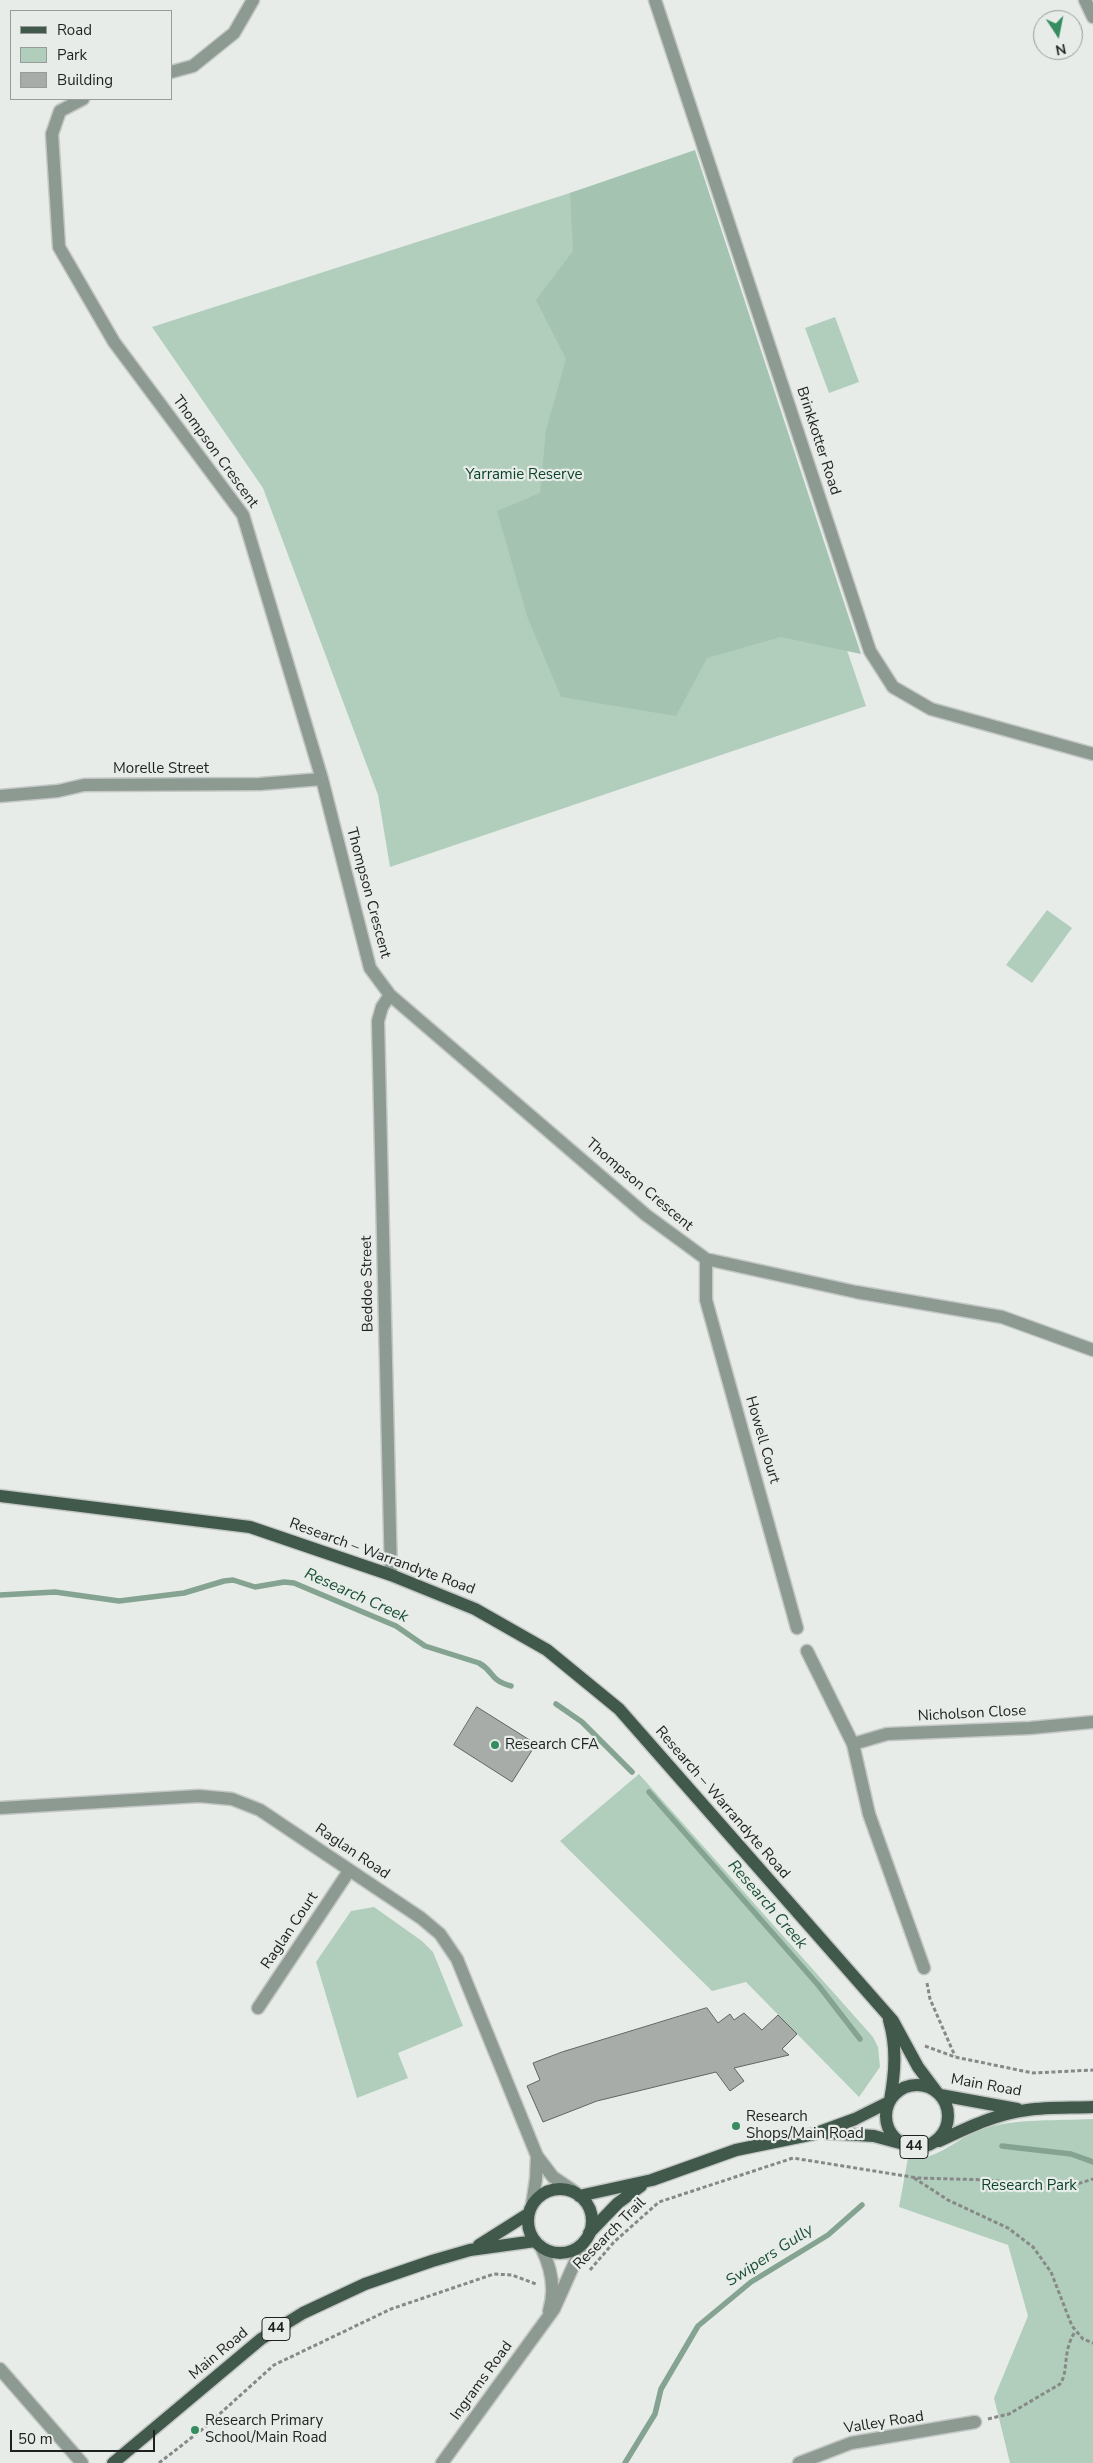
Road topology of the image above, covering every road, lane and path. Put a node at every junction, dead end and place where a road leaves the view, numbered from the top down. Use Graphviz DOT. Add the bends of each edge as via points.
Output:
graph roads {
  1 [pos="253,0"];
  2 [pos="655,0"];
  3 [pos="1085,0"];
  4 [pos="1093,17"];
  5 [pos="172,72"];
  6 [pos="81,100"];
  7 [pos="1093,754"];
  8 [pos="322,779"];
  9 [pos="0,796"];
  10 [pos="390,995"];
  11 [pos="706,1259"];
  12 [pos="1093,1350"];
  13 [pos="0,1496"];
  14 [pos="391,1575"];
  15 [pos="797,1628"];
  16 [pos="807,1651"];
  17 [pos="1093,1722"];
  18 [pos="853,1744"];
  19 [pos="0,1808"];
  20 [pos="349,1871"];
  21 [pos="924,1968"];
  22 [pos="258,2008"];
  23 [pos="886,2013"];
  24 [pos="920,2045"];
  25 [pos="955,2057"];
  26 [pos="1093,2070"];
  27 [pos="938,2093"];
  28 [pos="890,2101"];
  29 [pos="1093,2107"];
  30 [pos="1026,2110"];
  31 [pos="814,2134"];
  32 [pos="902,2143"];
  33 [pos="934,2143"];
  34 [pos="537,2156"];
  35 [pos="912,2177"];
  36 [pos="1093,2179"];
  37 [pos="652,2180"];
  38 [pos="577,2194"];
  39 [pos="530,2209"];
  40 [pos="586,2238"];
  41 [pos="538,2244"];
  42 [pos="470,2250"];
  43 [pos="590,2271"];
  44 [pos="552,2285"];
  45 [pos="547,2318"];
  46 [pos="1075,2332"];
  47 [pos="1093,2343"];
  48 [pos="0,2369"];
  49 [pos="975,2422"];
  50 [pos="82,2463"];
  51 [pos="113,2463"];
  52 [pos="159,2463"];
  53 [pos="442,2463"];
  54 [pos="800,2463"];
  1 -- 5 [label="street" via="234,33 193,66"];
  2 -- 7 [label="street, Brinkkotter Road" via="870,651 893,687 931,709"];
  3 -- 4 [label="street"];
  6 -- 8 [label="street, Thompson Crescent" via="60,111 52,134 59,246 114,342 243,515"];
  8 -- 9 [label="street, Morelle Street" via="260,784 84,785 58,791"];
  8 -- 10 [label="street, Thompson Crescent" via="370,968"];
  10 -- 11 [label="street, Thompson Crescent" via="646,1215"];
  10 -- 14 [label="street, Beddoe Street" via="378,1021"];
  11 -- 12 [label="street, Thompson Crescent" via="856,1292 1002,1317"];
  11 -- 15 [label="street, Howell Court" via="706,1300"];
  13 -- 14 [label="main road, Research – Warrandyte Road" via="250,1526"];
  14 -- 23 [label="main road, Research – Warrandyte Road" via="475,1609 547,1650 619,1709"];
  16 -- 18 [label="street"];
  17 -- 18 [label="street, Nicholson Close" via="887,1734"];
  18 -- 21 [label="street" via="868,1814"];
  19 -- 20 [label="street, Raglan Road" via="199,1796 232,1799 260,1810"];
  20 -- 22 [label="street, Raglan Court"];
  20 -- 34 [label="street, Raglan Road" via="421,1918 440,1934 457,1959"];
  21 -- 25 [label="path" via="930,1999"];
  23 -- 27 [label="main road, Research – Warrandyte Road" via="899,2028 918,2067"];
  23 -- 28 [label="main road, Research – Warrandyte Road" via="895,2052"];
  24 -- 25 [label="path"];
  25 -- 26 [label="path" via="1033,2073"];
  27 -- 28 [label="main road, Main Road" via="920,2085 911,2085 896,2093"];
  27 -- 30 [label="main road, Main Road"];
  27 -- 33 [label="main road, Main Road / 44" via="948,2108 948,2123"];
  28 -- 31 [label="main road, Main Road" via="855,2119"];
  28 -- 32 [label="main road, 44" via="887,2125 895,2139"];
  29 -- 30 [label="main road, Main Road"];
  30 -- 33 [label="main road, Main Road" via="988,2119"];
  31 -- 32 [label="main road, Main Road" via="859,2134"];
  31 -- 37 [label="main road, Main Road" via="736,2150"];
  32 -- 33 [label="main road, Main Road / 44" via="918,2148"];
  34 -- 38 [label="street, Raglan Road" via="553,2177"];
  34 -- 39 [label="street, Raglan Road"];
  35 -- 36 [label="path, Research Trail" via="990,2180 1052,2189"];
  35 -- 43 [label="path, Research Trail" via="793,2158 658,2202 614,2242"];
  35 -- 46 [label="path" via="948,2200 1008,2228 1033,2247 1051,2272"];
  37 -- 38 [label="main road, Main Road"];
  37 -- 40 [label="main road, Main Road" via="618,2203"];
  38 -- 39 [label="main road" via="565,2189 546,2192"];
  38 -- 40 [label="main road" via="591,2217"];
  39 -- 41 [label="main road" via="528,2224"];
  39 -- 42 [label="main road, Main Road" via="500,2234"];
  40 -- 41 [label="main road" via="568,2251 550,2251"];
  40 -- 45 [label="street, Ingrams Road" via="571,2266 559,2300"];
  41 -- 42 [label="main road, Main Road"];
  41 -- 44 [label="street, Ingrams Road" via="549,2266"];
  42 -- 51 [label="main road, Main Road / 44" via="365,2284 303,2313 256,2344"];
  44 -- 45 [label="street, Ingrams Road"];
  44 -- 52 [label="path" via="540,2286 512,2275 494,2274 392,2308 274,2365 204,2428"];
  45 -- 53 [label="street, Ingrams Road"];
  46 -- 47 [label="path"];
  46 -- 49 [label="path" via="1067,2346 1060,2384 1009,2414"];
  48 -- 50 [label="street"];
  49 -- 54 [label="street, Valley Road" via="851,2443"];
}
